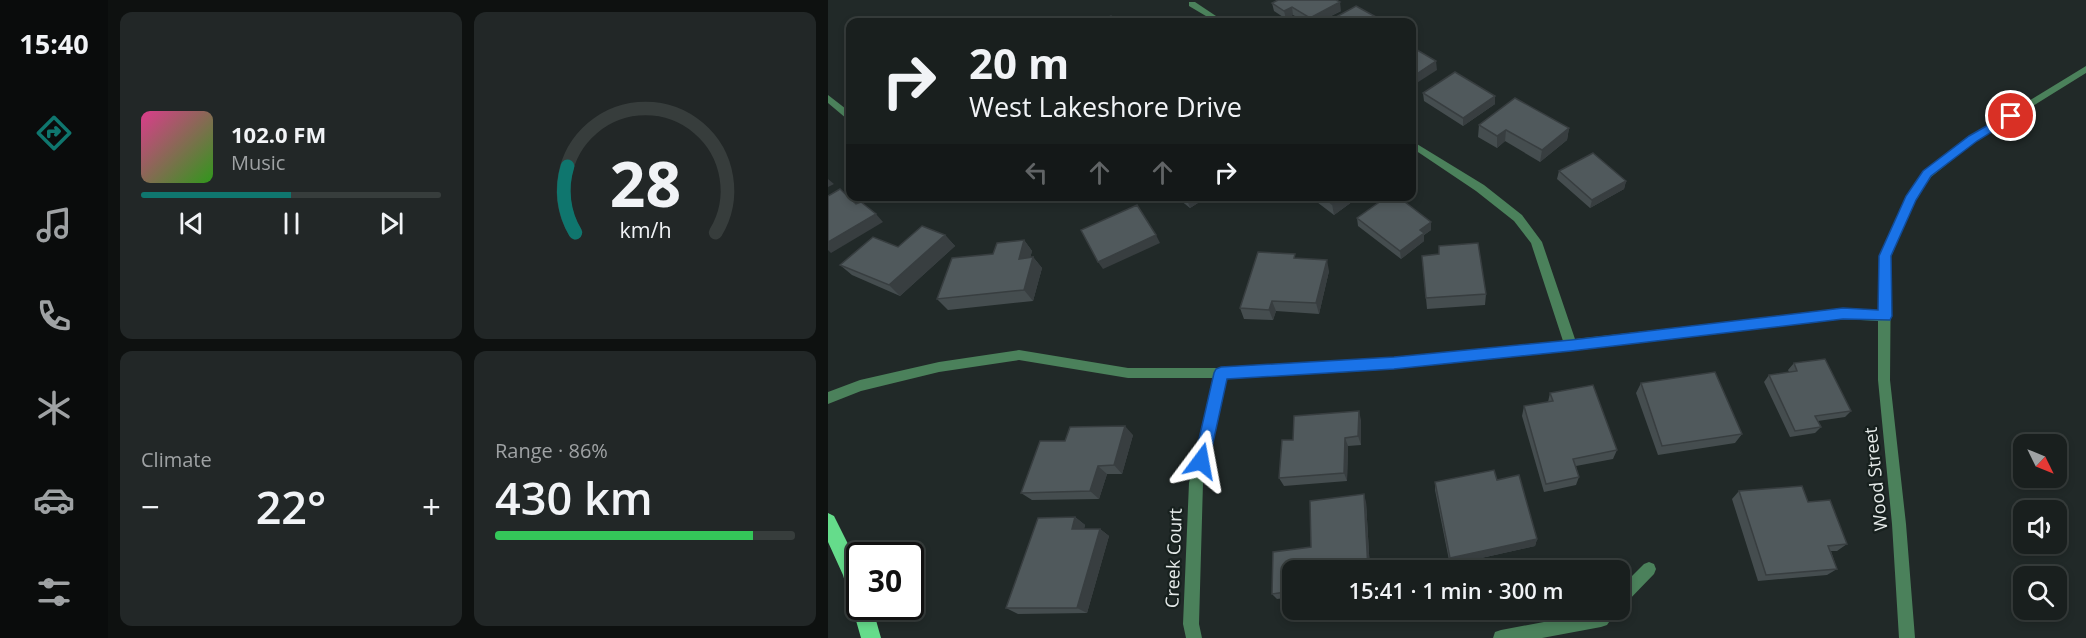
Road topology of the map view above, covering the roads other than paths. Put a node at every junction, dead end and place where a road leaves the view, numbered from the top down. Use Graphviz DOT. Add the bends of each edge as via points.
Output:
graph roads {
  1 [pos="1192,4"];
  2 [pos="1215,18"];
  3 [pos="2086,69"];
  4 [pos="828,98"];
  5 [pos="846,114"];
  6 [pos="1416,147"];
  7 [pos="1885,316"];
  8 [pos="1571,345"];
  9 [pos="1221,373"];
  10 [pos="828,398"];
  11 [pos="828,522"];
  12 [pos="846,560"];
  13 [pos="1649,569"];
  14 [pos="1630,589"];
  15 [pos="866,620"];
  16 [pos="1596,620"];
  17 [pos="872,638"];
  18 [pos="1194,638"];
  19 [pos="1501,638"];
  20 [pos="1907,638"];
  1 -- 2 [label="street"];
  3 -- 7 [label="street, Wood Street" via="1973,139 1927,174 1910,199 1885,256"];
  4 -- 5 [label="street"];
  6 -- 8 [label="street" via="1518,218 1536,242"];
  7 -- 8 [label="street" via="1843,314"];
  7 -- 20 [label="street, Wood Street" via="1884,380"];
  8 -- 9 [label="street" via="1349,367"];
  9 -- 10 [label="street" via="1128,373 1019,355 939,367"];
  9 -- 18 [label="street, Creek Court" via="1196,483 1191,624"];
  11 -- 12 [label="main road"];
  13 -- 14 [label="street"];
  15 -- 17 [label="main road"];
  16 -- 19 [label="street"];
}
